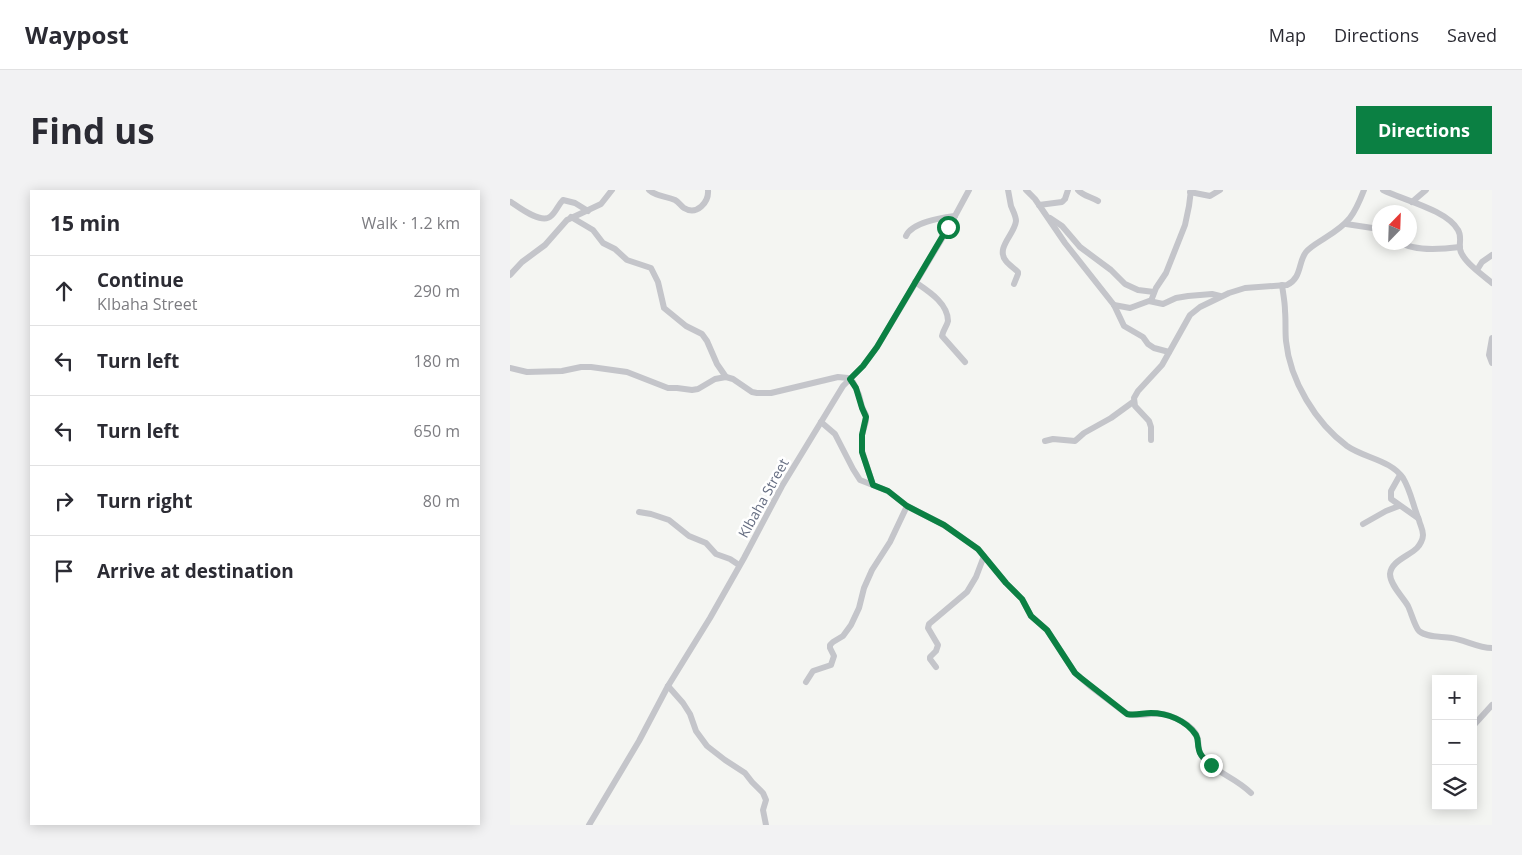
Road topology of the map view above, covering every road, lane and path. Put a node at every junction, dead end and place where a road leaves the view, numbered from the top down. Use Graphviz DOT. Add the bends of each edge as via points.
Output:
graph roads {
  1 [pos="612,190"];
  2 [pos="649,190"];
  3 [pos="708,190"];
  4 [pos="969,190"];
  5 [pos="1008,190"];
  6 [pos="1026,190"];
  7 [pos="1068,190"];
  8 [pos="1078,190"];
  9 [pos="1220,190"];
  10 [pos="1364,190"];
  11 [pos="1383,190"];
  12 [pos="1426,190"];
  13 [pos="1190,191"];
  14 [pos="1098,201"];
  15 [pos="511,202"];
  16 [pos="1412,202"];
  17 [pos="1039,205"];
  18 [pos="588,211"];
  19 [pos="955,216"];
  20 [pos="1047,216"];
  21 [pos="571,217"];
  22 [pos="1346,224"];
  23 [pos="1372,228"];
  24 [pos="906,236"];
  25 [pos="1417,247"];
  26 [pos="1460,248"];
  27 [pos="1492,255"];
  28 [pos="1477,270"];
  29 [pos="510,275"];
  30 [pos="915,282"];
  31 [pos="1492,283"];
  32 [pos="1014,284"];
  33 [pos="1282,285"];
  34 [pos="1154,292"];
  35 [pos="1220,296"];
  36 [pos="1151,301"];
  37 [pos="1114,305"];
  38 [pos="1492,338"];
  39 [pos="1169,352"];
  40 [pos="965,362"];
  41 [pos="1492,363"];
  42 [pos="510,368"];
  43 [pos="726,377"];
  44 [pos="850,379"];
  45 [pos="1134,402"];
  46 [pos="821,422"];
  47 [pos="1151,440"];
  48 [pos="1045,441"];
  49 [pos="1400,475"];
  50 [pos="873,485"];
  51 [pos="907,506"];
  52 [pos="1400,506"];
  53 [pos="639,512"];
  54 [pos="1418,518"];
  55 [pos="1363,524"];
  56 [pos="984,556"];
  57 [pos="739,566"];
  58 [pos="1492,648"];
  59 [pos="936,667"];
  60 [pos="806,682"];
  61 [pos="668,686"];
  62 [pos="1492,706"];
  63 [pos="1477,722"];
  64 [pos="1251,793"];
  65 [pos="589,825"];
  66 [pos="766,825"];
  1 -- 18 [label="street" via="602,204"];
  2 -- 3 [label="street" via="693,210 704,204"];
  4 -- 19 [label="street, KIbaha Street"];
  5 -- 32 [label="street" via="1016,223 1003,255 1018,272"];
  6 -- 17 [label="street"];
  7 -- 17 [label="street" via="1062,202"];
  8 -- 14 [label="street"];
  9 -- 13 [label="street" via="1210,196"];
  10 -- 22 [label="street"];
  11 -- 16 [label="street"];
  12 -- 16 [label="street"];
  13 -- 34 [label="street" via="1185,225"];
  15 -- 18 [label="street" via="543,219 552,216 564,200"];
  16 -- 26 [label="street" via="1443,216 1454,225 1460,234"];
  17 -- 20 [label="street"];
  18 -- 21 [label="street"];
  19 -- 24 [label="street" via="923,223 909,230"];
  19 -- 30 [label="street, KIbaha Street"];
  20 -- 34 [label="street" via="1125,284"];
  20 -- 37 [label="street"];
  21 -- 29 [label="street"];
  21 -- 43 [label="street" via="594,230 603,243 627,260 651,268 664,308 702,334"];
  22 -- 23 [label="street"];
  22 -- 33 [label="street" via="1308,249 1292,283"];
  25 -- 26 [label="street"];
  26 -- 28 [label="street" via="1462,255"];
  27 -- 28 [label="street"];
  28 -- 31 [label="street"];
  30 -- 40 [label="street" via="944,306 948,322 942,336"];
  30 -- 44 [label="street, KIbaha Street" via="877,347"];
  33 -- 35 [label="street" via="1245,288"];
  33 -- 49 [label="street" via="1286,343 1308,405 1349,447"];
  34 -- 36 [label="street"];
  35 -- 36 [label="street" via="1181,297 1163,304"];
  35 -- 39 [label="street" via="1196,309"];
  36 -- 37 [label="street" via="1130,308"];
  37 -- 39 [label="street" via="1127,328 1154,348"];
  38 -- 41 [label="street"];
  39 -- 45 [label="street" via="1155,374 1138,391"];
  42 -- 43 [label="street" via="527,372 581,367 616,370 668,388 689,390"];
  43 -- 44 [label="street" via="752,392 763,394 838,378"];
  44 -- 46 [label="street, KIbaha Street"];
  44 -- 50 [label="street" via="866,417 862,452"];
  45 -- 47 [label="street" via="1149,421"];
  45 -- 48 [label="street" via="1075,441"];
  46 -- 50 [label="street" via="835,434 858,478"];
  46 -- 57 [label="street, KIbaha Street"];
  49 -- 52 [label="street" via="1391,499"];
  49 -- 54 [label="street"];
  50 -- 51 [label="street" via="894,495"];
  51 -- 56 [label="street" via="954,532"];
  51 -- 60 [label="street" via="872,570 851,624 843,636 830,645 834,656 831,665 814,671"];
  52 -- 54 [label="street"];
  52 -- 55 [label="street"];
  53 -- 57 [label="street" via="670,520 689,536 706,543 716,554"];
  54 -- 58 [label="street" via="1422,539 1418,547 1396,562 1390,575 1417,628 1430,635"];
  56 -- 59 [label="street" via="967,592 929,624 928,628 938,643 930,657"];
  56 -- 64 [label="street" via="1022,599 1031,616 1047,630 1075,673 1127,714 1160,713 1184,723 1197,736 1203,758"];
  57 -- 61 [label="street, KIbaha Street"];
  61 -- 65 [label="street, KIbaha Street"];
  61 -- 66 [label="street" via="683,703 707,746 745,773 763,793"];
  62 -- 63 [label="street"];
}
